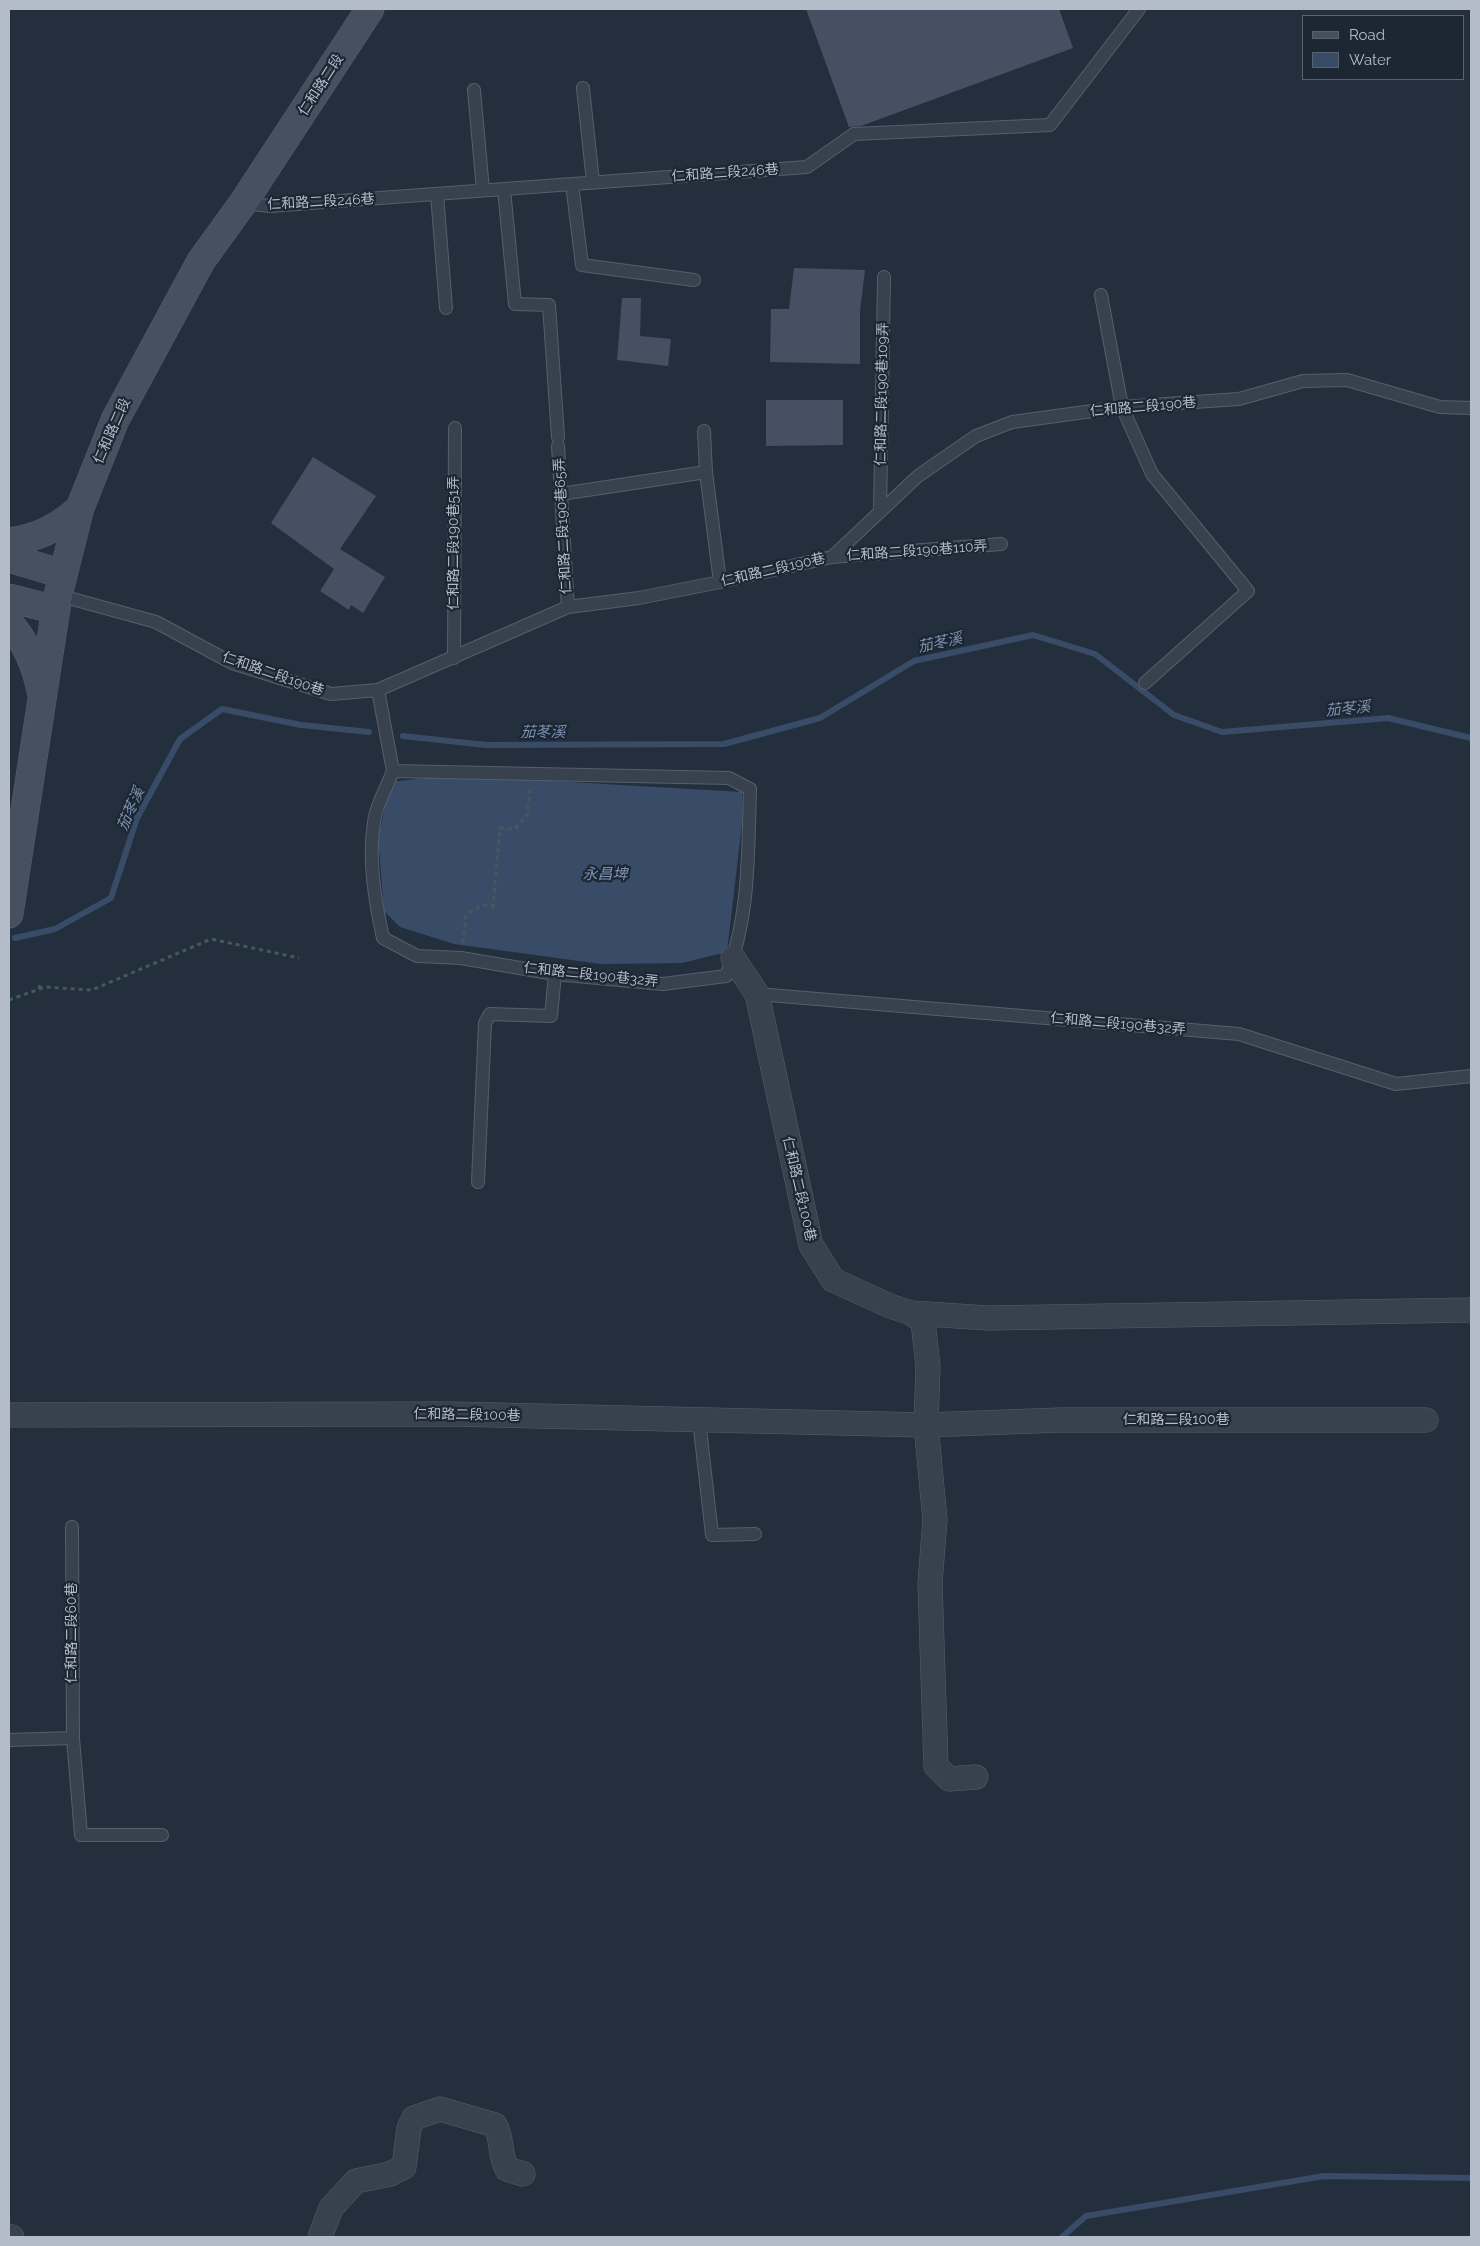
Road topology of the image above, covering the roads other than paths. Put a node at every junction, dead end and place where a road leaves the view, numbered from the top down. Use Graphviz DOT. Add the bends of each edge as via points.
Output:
graph roads {
  1 [pos="370,9"];
  2 [pos="1139,9"];
  3 [pos="583,88"];
  4 [pos="474,90"];
  5 [pos="593,182"];
  6 [pos="572,184"];
  7 [pos="504,189"];
  8 [pos="483,190"];
  9 [pos="437,194"];
  10 [pos="243,203"];
  11 [pos="884,276"];
  12 [pos="694,280"];
  13 [pos="1101,295"];
  14 [pos="446,308"];
  15 [pos="1122,407"];
  16 [pos="1471,408"];
  17 [pos="455,428"];
  18 [pos="704,430"];
  19 [pos="706,472"];
  20 [pos="561,494"];
  21 [pos="80,508"];
  22 [pos="880,512"];
  23 [pos="9,542"];
  24 [pos="1001,544"];
  25 [pos="832,557"];
  26 [pos="9,558"];
  27 [pos="720,582"];
  28 [pos="59,593"];
  29 [pos="9,598"];
  30 [pos="568,607"];
  31 [pos="9,623"];
  32 [pos="454,658"];
  33 [pos="1145,683"];
  34 [pos="378,690"];
  35 [pos="42,699"];
  36 [pos="393,771"];
  37 [pos="16,824"];
  38 [pos="9,914"];
  39 [pos="733,958"];
  40 [pos="555,974"];
  41 [pos="757,994"];
  42 [pos="1471,1076"];
  43 [pos="478,1182"];
  44 [pos="1471,1310"];
  45 [pos="911,1313"];
  46 [pos="9,1415"];
  47 [pos="699,1420"];
  48 [pos="1426,1420"];
  49 [pos="926,1425"];
  50 [pos="72,1528"];
  51 [pos="755,1534"];
  52 [pos="73,1738"];
  53 [pos="9,1740"];
  54 [pos="976,1777"];
  55 [pos="162,1835"];
  56 [pos="523,2174"];
  57 [pos="320,2237"];
  1 -- 10 [label="main road, 仁和路二段"];
  2 -- 5 [label="lane, 仁和路二段246巷" via="1050,125 854,134 807,167"];
  3 -- 5 [label="lane"];
  4 -- 8 [label="lane"];
  5 -- 6 [label="lane, 仁和路二段246巷"];
  6 -- 7 [label="lane, 仁和路二段246巷"];
  6 -- 12 [label="lane" via="582,265"];
  7 -- 8 [label="lane, 仁和路二段246巷"];
  7 -- 20 [label="lane, 仁和路二段190巷65弄" via="515,304 550,305"];
  8 -- 9 [label="lane, 仁和路二段246巷"];
  9 -- 10 [label="lane, 仁和路二段246巷" via="270,206"];
  9 -- 14 [label="lane"];
  10 -- 21 [label="main road, 仁和路二段" via="201,261 115,420"];
  11 -- 22 [label="lane, 仁和路二段190巷109弄"];
  13 -- 15 [label="lane"];
  15 -- 16 [label="lane, 仁和路二段190巷" via="1239,399 1304,381 1347,380 1440,408"];
  15 -- 22 [label="lane, 仁和路二段190巷" via="1012,422 976,436 918,476"];
  15 -- 33 [label="lane" via="1152,474 1248,591"];
  17 -- 32 [label="lane, 仁和路二段190巷51弄"];
  18 -- 19 [label="lane"];
  19 -- 20 [label="lane"];
  19 -- 27 [label="lane"];
  20 -- 30 [label="lane, 仁和路二段190巷65弄"];
  21 -- 23 [label="main road" via="48,532"];
  21 -- 28 [label="main road, 仁和路二段"];
  22 -- 25 [label="lane, 仁和路二段190巷"];
  24 -- 25 [label="lane, 仁和路二段190巷110弄"];
  25 -- 27 [label="lane, 仁和路二段190巷"];
  26 -- 28 [label="main road"];
  27 -- 30 [label="lane, 仁和路二段190巷" via="639,598"];
  28 -- 29 [label="main road"];
  28 -- 34 [label="lane, 仁和路二段190巷" via="156,622 232,663 331,694"];
  28 -- 35 [label="main road, 仁和路二段"];
  30 -- 32 [label="lane, 仁和路二段190巷"];
  31 -- 35 [label="main road" via="32,660"];
  32 -- 34 [label="lane, 仁和路二段190巷"];
  34 -- 36 [label="lane"];
  35 -- 37 [label="main road, 仁和路二段"];
  36 -- 39 [label="lane, 仁和路二段190巷32弄" via="729,778 750,789 746,884"];
  36 -- 40 [label="lane, 仁和路二段190巷32弄" via="374,821 375,899 384,938 417,956 461,958"];
  37 -- 38 [label="main road, 仁和路二段"];
  39 -- 40 [label="lane, 仁和路二段190巷32弄" via="726,976 663,984"];
  39 -- 41 [label="street, 仁和路二段100巷"];
  40 -- 43 [label="lane" via="551,1016 490,1014 485,1023"];
  41 -- 42 [label="lane, 仁和路二段190巷32弄" via="1239,1034 1396,1084"];
  41 -- 45 [label="street, 仁和路二段100巷" via="811,1245 833,1280"];
  44 -- 45 [label="street, 仁和路二段100巷" via="988,1318"];
  45 -- 49 [label="street" via="923,1321 927,1342"];
  46 -- 47 [label="street, 仁和路二段100巷" via="452,1414"];
  47 -- 49 [label="street, 仁和路二段100巷"];
  47 -- 51 [label="lane" via="712,1535"];
  48 -- 49 [label="street, 仁和路二段100巷" via="1060,1420"];
  49 -- 54 [label="street" via="935,1520 930,1583 936,1766 949,1779"];
  50 -- 52 [label="lane, 仁和路二段60巷"];
  52 -- 53 [label="lane"];
  52 -- 55 [label="lane, 仁和路二段60巷" via="81,1835"];
  56 -- 57 [label="street" via="507,2169 501,2158 501,2135 495,2125 440,2109 414,2118 409,2128 404,2166 390,2174 356,2180 331,2208"];
}
